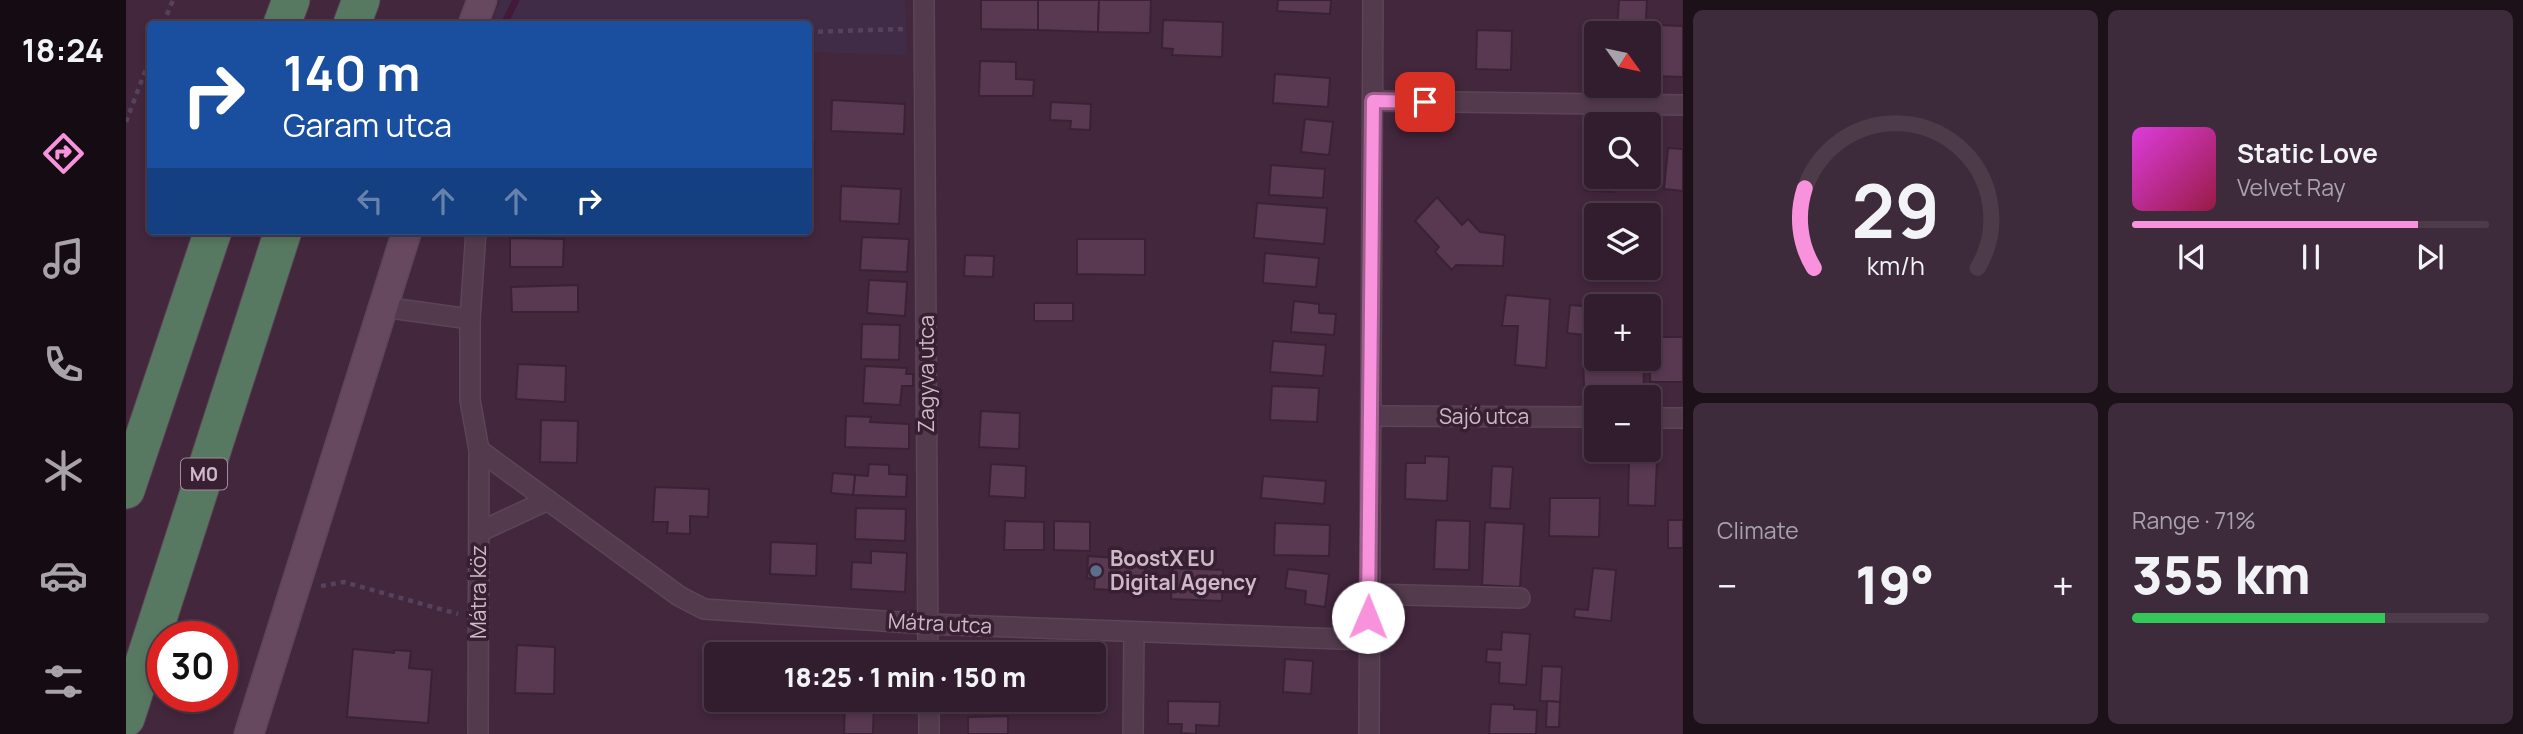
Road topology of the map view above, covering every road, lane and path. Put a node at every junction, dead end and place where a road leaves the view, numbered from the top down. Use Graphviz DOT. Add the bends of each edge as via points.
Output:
graph roads {
  1 [pos="173,0"];
  2 [pos="291,0"];
  3 [pos="361,0"];
  4 [pos="482,0"];
  5 [pos="924,0"];
  6 [pos="1373,0"];
  7 [pos="164,21"];
  8 [pos="283,21"];
  9 [pos="353,21"];
  10 [pos="474,21"];
  11 [pos="924,28"];
  12 [pos="812,32"];
  13 [pos="147,66"];
  14 [pos="1373,101"];
  15 [pos="1683,105"];
  16 [pos="126,122"];
  17 [pos="212,235"];
  18 [pos="282,235"];
  19 [pos="406,235"];
  20 [pos="476,235"];
  21 [pos="383,307"];
  22 [pos="470,319"];
  23 [pos="1371,416"];
  24 [pos="1584,418"];
  25 [pos="1661,418"];
  26 [pos="1683,418"];
  27 [pos="479,450"];
  28 [pos="126,490"];
  29 [pos="548,499"];
  30 [pos="479,532"];
  31 [pos="297,582"];
  32 [pos="1369,594"];
  33 [pos="1520,598"];
  34 [pos="479,620"];
  35 [pos="928,624"];
  36 [pos="1134,632"];
  37 [pos="1368,640"];
  38 [pos="928,642"];
  39 [pos="929,712"];
  40 [pos="126,718"];
  41 [pos="249,734"];
  42 [pos="478,734"];
  43 [pos="929,734"];
  44 [pos="1133,734"];
  45 [pos="1369,734"];
  1 -- 7 [label="path"];
  2 -- 8 [label="highway"];
  3 -- 9 [label="highway"];
  4 -- 10 [label="street"];
  5 -- 11 [label="street, Zagyva utca"];
  6 -- 14 [label="street"];
  11 -- 12 [label="path"];
  11 -- 35 [label="street, Zagyva utca"];
  13 -- 16 [label="path"];
  14 -- 15 [label="street"];
  14 -- 23 [label="street"];
  17 -- 28 [label="highway"];
  18 -- 40 [label="highway, M0"];
  19 -- 21 [label="street"];
  20 -- 22 [label="street"];
  21 -- 22 [label="street"];
  21 -- 31 [label="street"];
  22 -- 27 [label="street" via="470,400"];
  23 -- 24 [label="street, Sajó utca"];
  23 -- 32 [label="street"];
  25 -- 26 [label="street"];
  27 -- 29 [label="street, Mátra utca"];
  27 -- 30 [label="street, Mátra köz"];
  29 -- 30 [label="street"];
  29 -- 35 [label="street, Mátra utca" via="679,596 704,609"];
  30 -- 34 [label="street, Mátra köz"];
  31 -- 34 [label="path" via="313,587 344,582"];
  31 -- 41 [label="street"];
  32 -- 33 [label="street"];
  32 -- 37 [label="street"];
  34 -- 42 [label="street, Mátra köz"];
  35 -- 36 [label="street, Mátra utca"];
  35 -- 38 [label="street, Zagyva utca"];
  36 -- 37 [label="street, Mátra utca"];
  36 -- 44 [label="street"];
  37 -- 45 [label="street"];
  39 -- 43 [label="street"];
}
